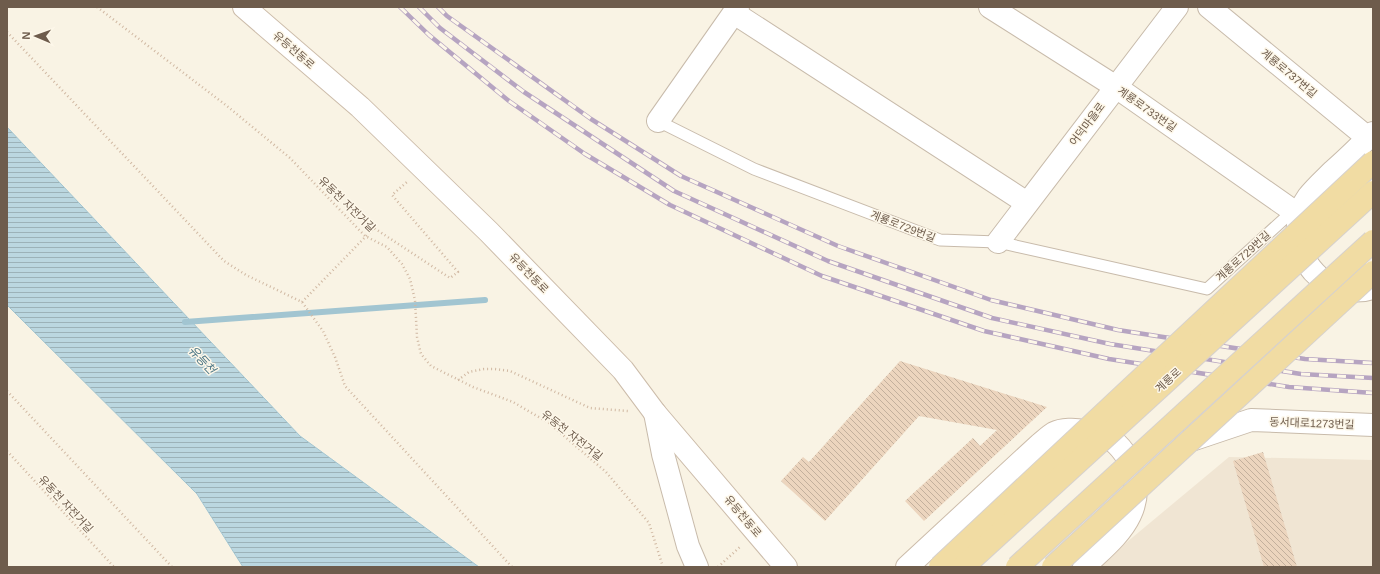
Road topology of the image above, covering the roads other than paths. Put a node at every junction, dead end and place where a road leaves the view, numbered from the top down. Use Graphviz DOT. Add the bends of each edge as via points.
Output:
graph roads {
  1 [pos="244,7"];
  2 [pos="990,7"];
  3 [pos="1177,7"];
  4 [pos="1209,7"];
  5 [pos="736,10"];
  6 [pos="1116,87"];
  7 [pos="658,121"];
  8 [pos="1370,136"];
  9 [pos="1373,162"];
  10 [pos="1373,192"];
  11 [pos="1027,203"];
  12 [pos="1299,215"];
  13 [pos="1373,241"];
  14 [pos="998,242"];
  15 [pos="1373,272"];
  16 [pos="1373,288"];
  17 [pos="655,413"];
  18 [pos="1373,425"];
  19 [pos="1129,461"];
  20 [pos="697,567"];
  21 [pos="786,567"];
  22 [pos="907,567"];
  23 [pos="940,567"];
  24 [pos="963,567"];
  25 [pos="1017,567"];
  26 [pos="1052,567"];
  27 [pos="1084,567"];
  1 -- 17 [label="street, 유등천동로" via="360,107 489,232 622,370"];
  2 -- 6 [label="street, 계룡로733번길"];
  3 -- 6 [label="street, 어덕마을로"];
  4 -- 8 [label="street, 계룡로737번길"];
  5 -- 7 [label="street, 계룡로729번길"];
  5 -- 11 [label="street, 계룡로729번길"];
  6 -- 11 [label="street, 어덕마을로"];
  6 -- 12 [label="street, 계룡로733번길"];
  7 -- 14 [label="lane, 계룡로729번길" via="754,169 940,240"];
  8 -- 12 [label="street"];
  9 -- 23 [label="main road, bridge"];
  10 -- 24 [label="main road, 계룡로, bridge"];
  11 -- 14 [label="street, 어덕마을로"];
  12 -- 14 [label="lane, 계룡로729번길" via="1207,289"];
  12 -- 16 [label="street" via="1302,254 1312,270 1327,283 1345,290 1364,291"];
  13 -- 25 [label="main road, bridge"];
  15 -- 26 [label="main road, bridge"];
  17 -- 20 [label="street" via="663,454 688,546"];
  17 -- 21 [label="street, 유등천동로"];
  18 -- 19 [label="street, 동서대로1273번길" via="1251,420"];
  19 -- 22 [label="street" via="1117,445 1101,434 1075,429 1054,433"];
  19 -- 27 [label="street" via="1136,480 1136,498 1130,515 1112,540"];
}
